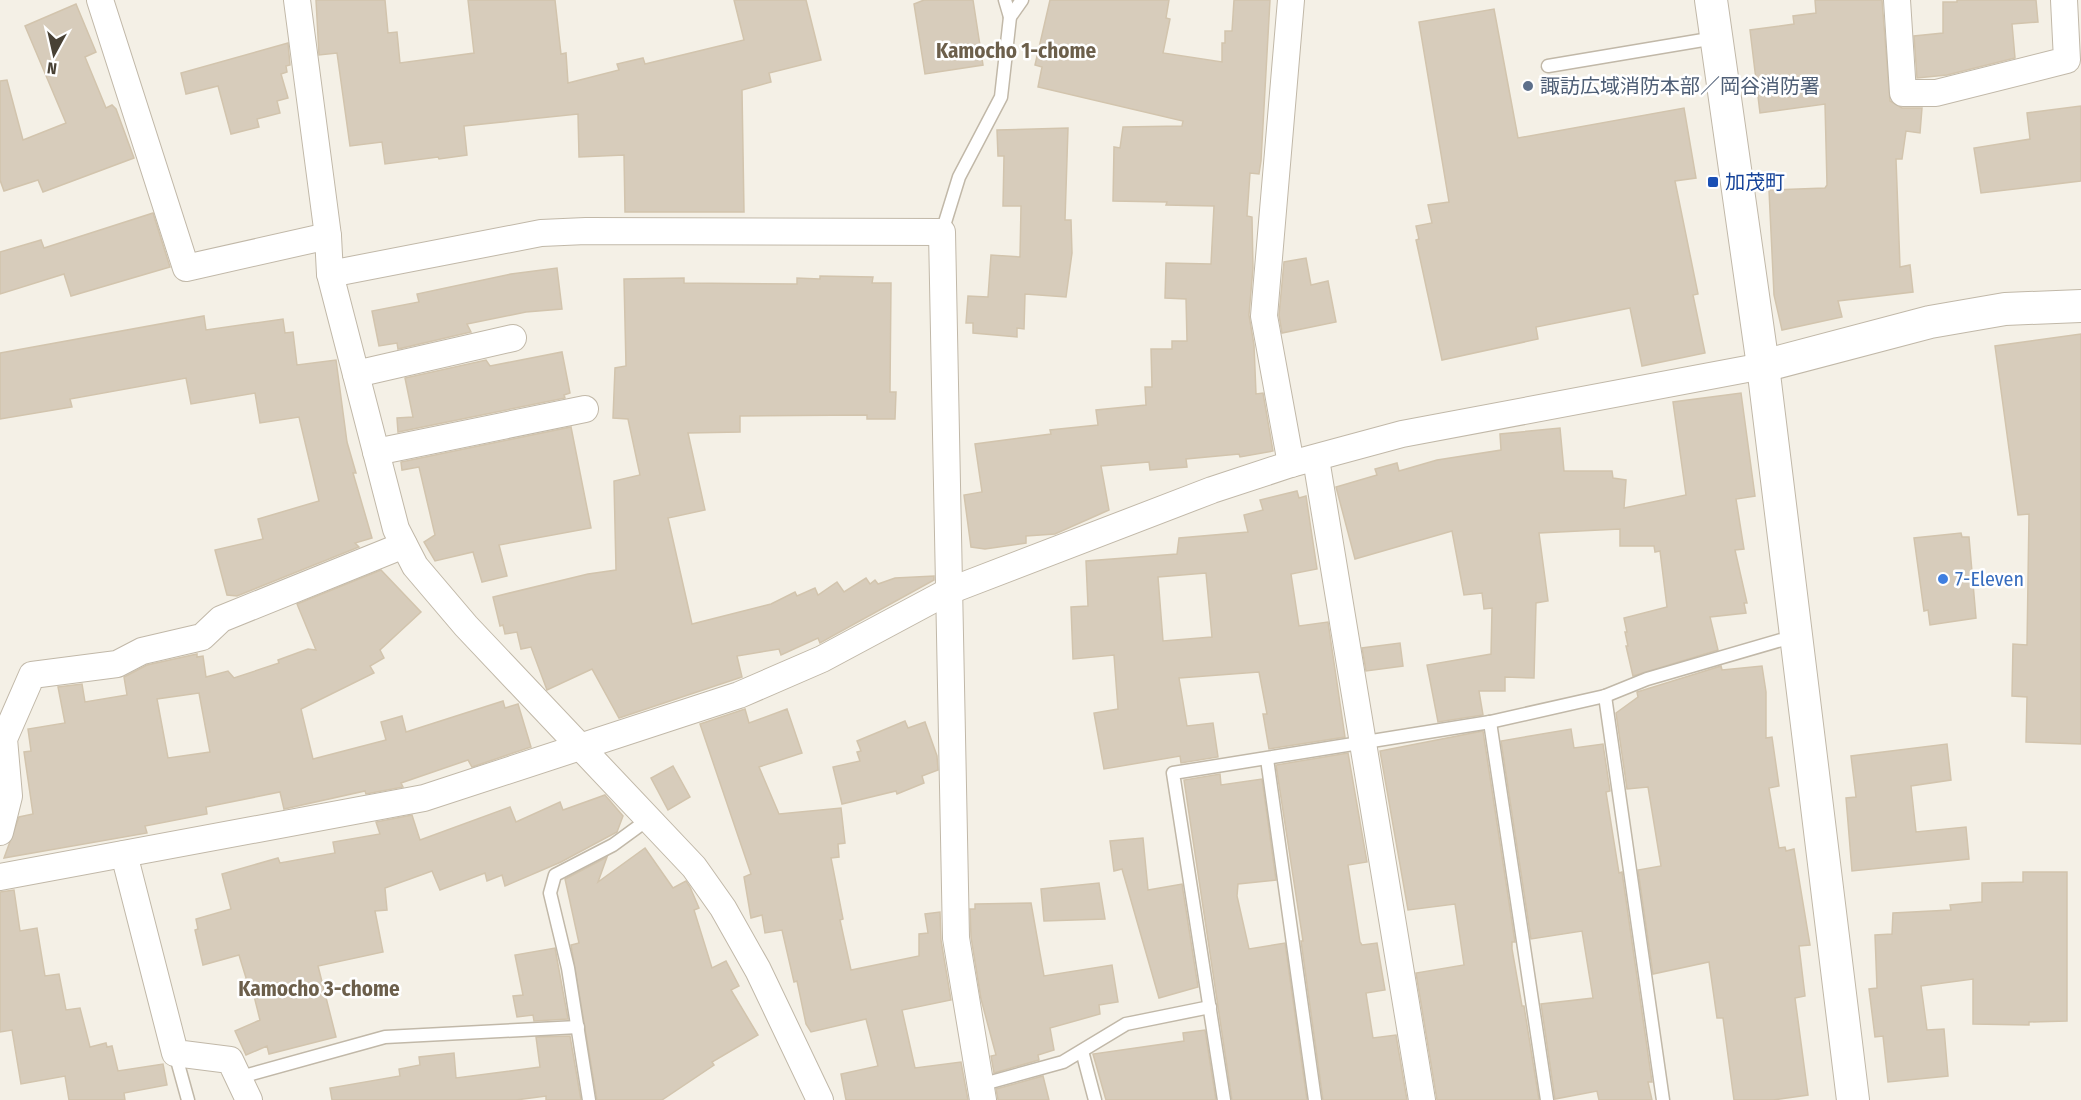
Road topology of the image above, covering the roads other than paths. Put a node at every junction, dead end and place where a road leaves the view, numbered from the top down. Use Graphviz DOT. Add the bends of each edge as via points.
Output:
graph roads {
  1 [pos="100,0"];
  2 [pos="297,0"];
  3 [pos="1005,0"];
  4 [pos="1022,0"];
  5 [pos="1291,0"];
  6 [pos="1711,0"];
  7 [pos="1897,0"];
  8 [pos="2064,0"];
  9 [pos="1010,17"];
  10 [pos="1717,38"];
  11 [pos="1548,66"];
  12 [pos="942,232"];
  13 [pos="328,236"];
  14 [pos="330,274"];
  15 [pos="2081,306"];
  16 [pos="513,338"];
  17 [pos="1763,366"];
  18 [pos="356,374"];
  19 [pos="585,409"];
  20 [pos="376,452"];
  21 [pos="1316,459"];
  22 [pos="1291,464"];
  23 [pos="404,545"];
  24 [pos="949,591"];
  25 [pos="1797,635"];
  26 [pos="1605,696"];
  27 [pos="1490,722"];
  28 [pos="1364,742"];
  29 [pos="581,748"];
  30 [pos="1267,759"];
  31 [pos="650,818"];
  32 [pos="0,832"];
  33 [pos="124,854"];
  34 [pos="0,877"];
  35 [pos="1210,1007"];
  36 [pos="578,1027"];
  37 [pos="1082,1051"];
  38 [pos="175,1053"];
  39 [pos="243,1089"];
  40 [pos="981,1093"];
  41 [pos="188,1100"];
  42 [pos="588,1100"];
  43 [pos="820,1100"];
  44 [pos="1095,1100"];
  45 [pos="1224,1100"];
  46 [pos="1315,1100"];
  47 [pos="1422,1100"];
  48 [pos="1547,1100"];
  49 [pos="1663,1100"];
  50 [pos="1853,1100"];
  1 -- 13 [label="street" via="186,268"];
  2 -- 13 [label="street"];
  3 -- 9 [label="lane"];
  4 -- 9 [label="lane"];
  5 -- 22 [label="street" via="1264,316"];
  6 -- 10 [label="street"];
  7 -- 8 [label="street" via="1903,93 1936,93 2067,60"];
  9 -- 12 [label="lane" via="1000,97 959,177"];
  10 -- 11 [label="lane"];
  10 -- 17 [label="street"];
  12 -- 14 [label="street" via="542,233"];
  12 -- 24 [label="street"];
  13 -- 14 [label="street"];
  14 -- 18 [label="street"];
  15 -- 17 [label="street" via="2005,309 1930,322"];
  16 -- 18 [label="street"];
  17 -- 21 [label="street" via="1402,434"];
  17 -- 25 [label="street"];
  18 -- 20 [label="street"];
  19 -- 20 [label="street"];
  20 -- 23 [label="street" via="396,529"];
  21 -- 22 [label="street"];
  21 -- 28 [label="street"];
  22 -- 24 [label="street" via="1212,490"];
  23 -- 29 [label="street" via="415,566 465,627"];
  23 -- 32 [label="street" via="221,619 202,637 142,651 117,664 32,675 4,739 9,796"];
  24 -- 29 [label="street" via="822,659 740,695"];
  24 -- 40 [label="street" via="956,938"];
  25 -- 26 [label="lane" via="1647,679"];
  25 -- 50 [label="street"];
  26 -- 27 [label="lane"];
  26 -- 49 [label="lane"];
  27 -- 28 [label="lane"];
  27 -- 48 [label="lane"];
  28 -- 30 [label="lane"];
  28 -- 47 [label="street"];
  29 -- 31 [label="street"];
  29 -- 33 [label="street" via="424,798"];
  30 -- 35 [label="lane" via="1173,773"];
  30 -- 46 [label="lane"];
  31 -- 36 [label="lane" via="613,845 555,875 550,893"];
  31 -- 43 [label="street" via="694,867 723,908 758,970"];
  33 -- 34 [label="street"];
  33 -- 38 [label="street"];
  35 -- 37 [label="lane" via="1126,1024"];
  35 -- 45 [label="lane"];
  36 -- 39 [label="lane" via="385,1037"];
  36 -- 42 [label="lane"];
  37 -- 40 [label="lane"];
  37 -- 44 [label="lane"];
  38 -- 39 [label="street" via="230,1060"];
  38 -- 41 [label="lane"];
}
